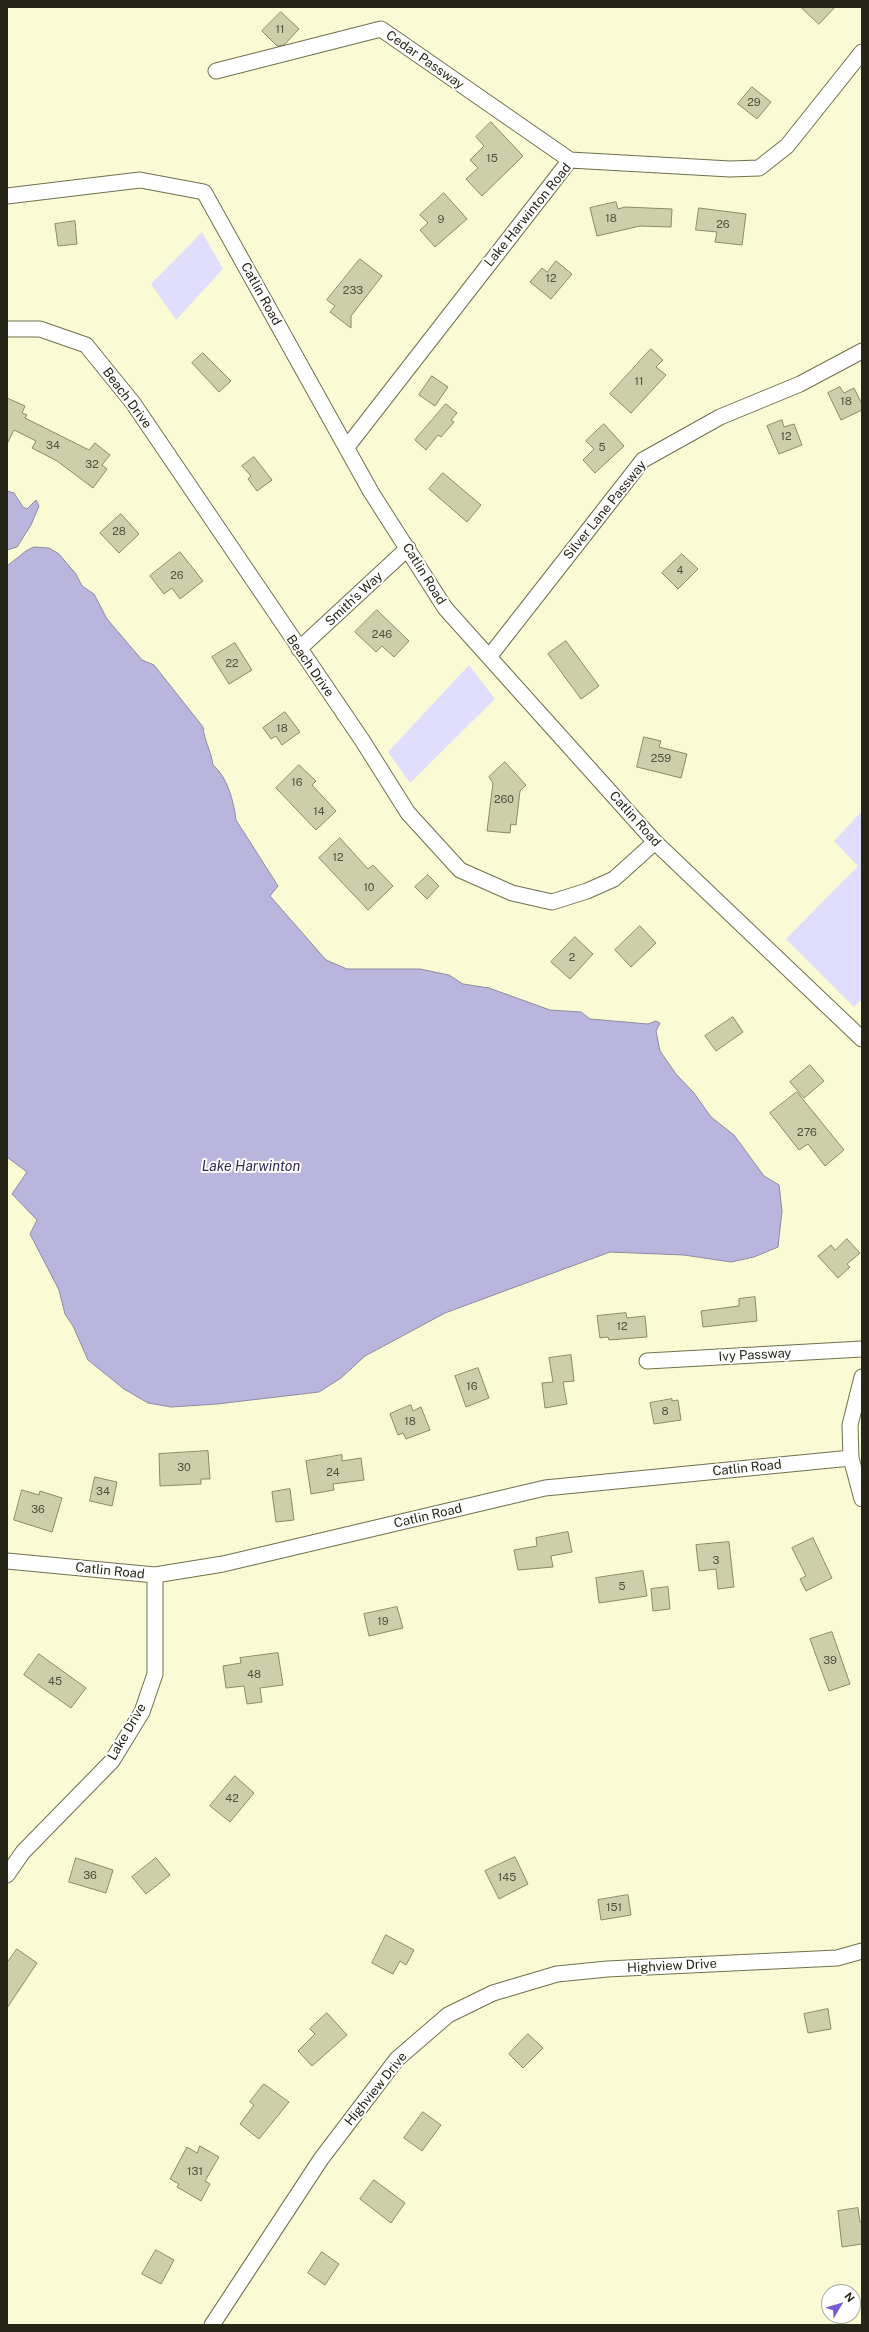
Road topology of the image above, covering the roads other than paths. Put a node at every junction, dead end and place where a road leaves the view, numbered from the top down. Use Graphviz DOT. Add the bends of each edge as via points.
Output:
graph roads {
  1 [pos="862,52"];
  2 [pos="216,71"];
  3 [pos="570,160"];
  4 [pos="7,196"];
  5 [pos="7,329"];
  6 [pos="862,350"];
  7 [pos="347,447"];
  8 [pos="408,548"];
  9 [pos="299,649"];
  10 [pos="489,657"];
  11 [pos="655,842"];
  12 [pos="862,1039"];
  13 [pos="862,1349"];
  14 [pos="647,1361"];
  15 [pos="862,1377"];
  16 [pos="851,1458"];
  17 [pos="862,1499"];
  18 [pos="7,1560"];
  19 [pos="155,1575"];
  20 [pos="7,1875"];
  21 [pos="862,1951"];
  22 [pos="212,2325"];
  1 -- 3 [label="street, Lake Harwinton Road" via="787,146 758,168 730,169"];
  2 -- 3 [label="street, Cedar Passway" via="381,30"];
  3 -- 7 [label="street, Lake Harwinton Road"];
  4 -- 7 [label="street, Catlin Road" via="140,180 204,192"];
  5 -- 9 [label="street, Beach Drive" via="40,329 86,345 133,403"];
  6 -- 10 [label="street, Silver Lane Passway" via="800,384 720,417 643,460"];
  7 -- 8 [label="street, Catlin Road" via="371,492"];
  8 -- 9 [label="street, Smith's Way"];
  8 -- 10 [label="street, Catlin Road" via="445,608"];
  9 -- 11 [label="street, Beach Drive" via="408,812 460,870 512,893 552,902 614,879"];
  10 -- 11 [label="street, Catlin Road"];
  11 -- 12 [label="street, Catlin Road"];
  13 -- 14 [label="street, Ivy Passway"];
  15 -- 16 [label="street" via="850,1424"];
  16 -- 17 [label="street"];
  16 -- 19 [label="street, Catlin Road" via="545,1488 223,1564"];
  18 -- 19 [label="street, Catlin Road"];
  19 -- 20 [label="street, Lake Drive" via="155,1674 142,1712 112,1761 23,1852"];
  21 -- 22 [label="street, Highview Drive" via="837,1958 607,1968 557,1974 492,1993 448,2015 396,2059 322,2159"];
}
